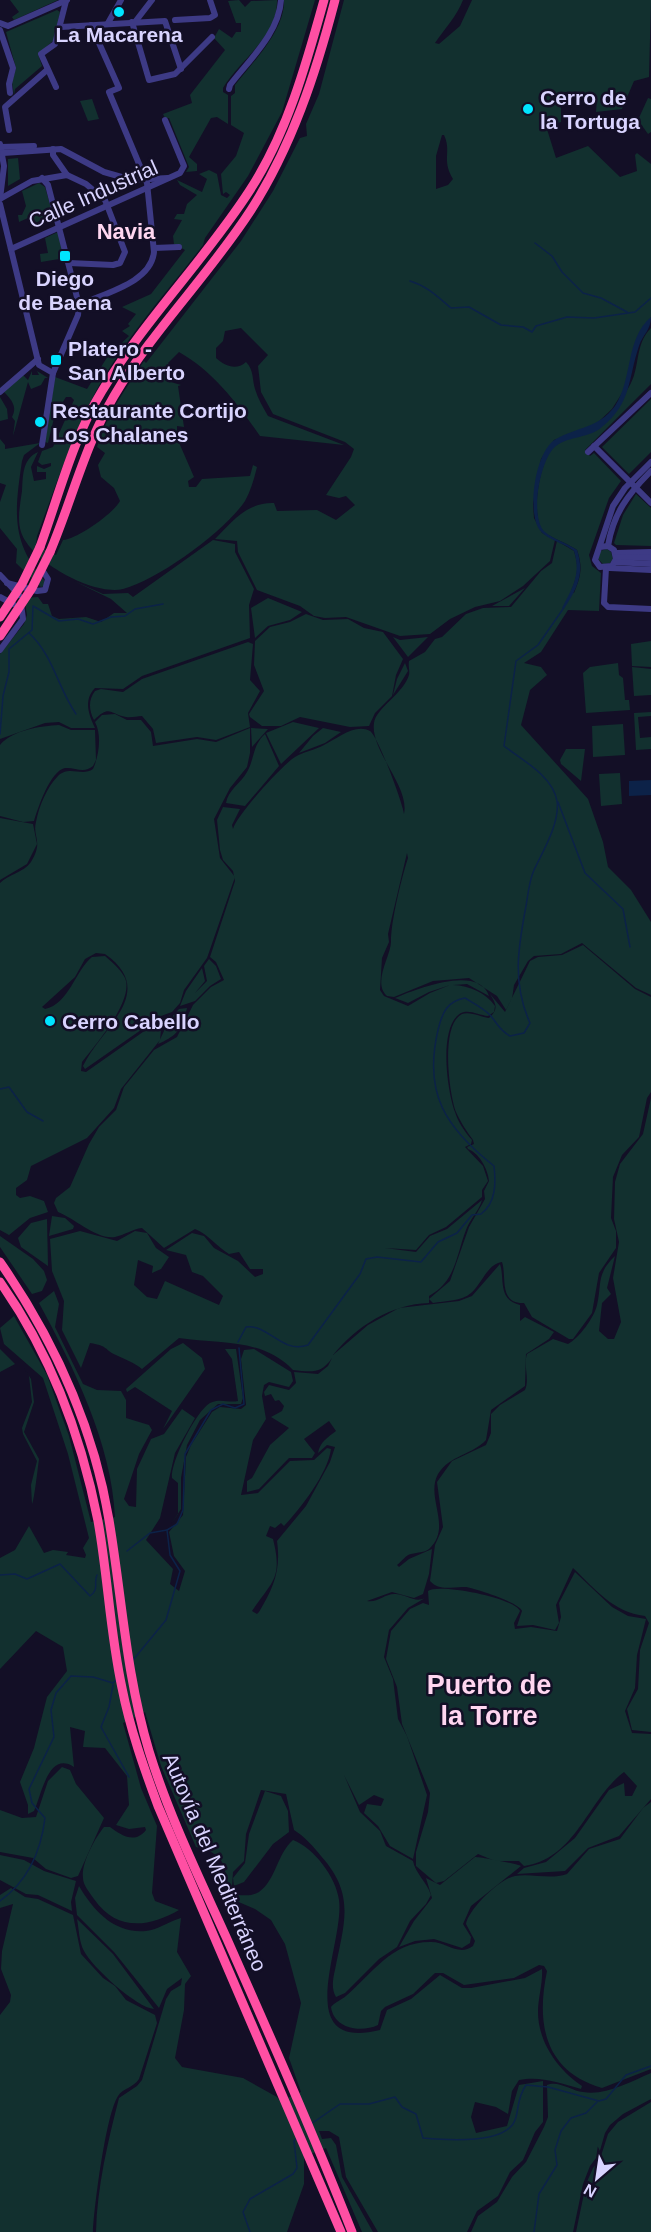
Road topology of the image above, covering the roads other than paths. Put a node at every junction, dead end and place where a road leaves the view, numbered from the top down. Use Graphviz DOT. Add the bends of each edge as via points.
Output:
graph roads {
  1 [pos="67,0"];
  2 [pos="121,0"];
  3 [pos="152,0"];
  4 [pos="210,0"];
  5 [pos="281,0"];
  6 [pos="324,0"];
  7 [pos="335,0"];
  8 [pos="54,6"];
  9 [pos="64,13"];
  10 [pos="175,20"];
  11 [pos="133,22"];
  12 [pos="108,23"];
  13 [pos="91,25"];
  14 [pos="1,26"];
  15 [pos="61,27"];
  16 [pos="212,37"];
  17 [pos="181,69"];
  18 [pos="47,70"];
  19 [pos="56,87"];
  20 [pos="229,89"];
  21 [pos="10,93"];
  22 [pos="165,120"];
  23 [pos="9,130"];
  24 [pos="34,146"];
  25 [pos="1,148"];
  26 [pos="53,149"];
  27 [pos="67,175"];
  28 [pos="42,178"];
  29 [pos="167,179"];
  30 [pos="145,180"];
  31 [pos="147,189"];
  32 [pos="0,199"];
  33 [pos="0,204"];
  34 [pos="107,207"];
  35 [pos="60,228"];
  36 [pos="179,247"];
  37 [pos="154,248"];
  38 [pos="11,249"];
  39 [pos="69,263"];
  40 [pos="79,305"];
  41 [pos="38,359"];
  42 [pos="53,373"];
  43 [pos="0,392"];
  44 [pos="651,393"];
  45 [pos="42,446"];
  46 [pos="594,446"];
  47 [pos="588,452"];
  48 [pos="651,462"];
  49 [pos="651,471"];
  50 [pos="633,485"];
  51 [pos="651,503"];
  52 [pos="608,546"];
  53 [pos="600,548"];
  54 [pos="651,552"];
  55 [pos="616,557"];
  56 [pos="651,558"];
  57 [pos="37,562"];
  58 [pos="651,564"];
  59 [pos="608,568"];
  60 [pos="651,570"];
  61 [pos="0,575"];
  62 [pos="7,583"];
  63 [pos="37,591"];
  64 [pos="0,597"];
  65 [pos="22,602"];
  66 [pos="651,609"];
  67 [pos="0,617"];
  68 [pos="0,636"];
  69 [pos="0,650"];
  70 [pos="0,1262"];
  71 [pos="0,1282"];
  72 [pos="341,2232"];
  73 [pos="352,2232"];
  1 -- 8 [label="street"];
  1 -- 9 [label="street"];
  2 -- 12 [label="street"];
  3 -- 11 [label="street"];
  4 -- 10 [label="street" via="215,15"];
  5 -- 20 [label="street" via="280,13 270,33"];
  6 -- 67 [label="highway, bridge" via="298,87 272,150 251,189 102,391 82,429 40,547"];
  7 -- 68 [label="highway, bridge" via="308,94 281,156 251,210 113,396 87,448 50,552 33,588"];
  8 -- 9 [label="street"];
  8 -- 14 [label="street"];
  9 -- 15 [label="street"];
  11 -- 12 [label="street"];
  11 -- 17 [label="street" via="165,21"];
  11 -- 17 [label="street" via="149,80"];
  12 -- 13 [label="street"];
  13 -- 15 [label="street"];
  13 -- 30 [label="street" via="119,88 109,92"];
  14 -- 21 [label="street" via="13,68"];
  15 -- 18 [label="street" via="55,44 41,54"];
  16 -- 17 [label="street"];
  18 -- 19 [label="street"];
  18 -- 23 [label="street" via="5,107"];
  22 -- 29 [label="street, Calle Industrial" via="184,166 180,173"];
  24 -- 25 [label="street"];
  25 -- 26 [label="street"];
  25 -- 32 [label="street" via="4,181"];
  26 -- 27 [label="street"];
  26 -- 30 [label="street" via="75,155 104,172"];
  27 -- 28 [label="street"];
  27 -- 34 [label="street" via="99,193"];
  28 -- 32 [label="street"];
  28 -- 35 [label="street" via="48,185"];
  29 -- 30 [label="street"];
  29 -- 31 [label="street, Calle Industrial"];
  30 -- 31 [label="street"];
  31 -- 34 [label="street, Calle Industrial"];
  31 -- 37 [label="street"];
  33 -- 38 [label="street"];
  34 -- 35 [label="street, Calle Industrial"];
  34 -- 39 [label="street" via="124,247 120,263"];
  35 -- 38 [label="street, Calle Industrial"];
  35 -- 39 [label="street"];
  36 -- 37 [label="street"];
  37 -- 40 [label="street" via="153,260 144,274"];
  38 -- 41 [label="street"];
  39 -- 40 [label="street"];
  40 -- 42 [label="street"];
  41 -- 42 [label="street" via="39,365"];
  41 -- 43 [label="street"];
  42 -- 45 [label="street"];
  44 -- 46 [label="street"];
  46 -- 47 [label="street"];
  46 -- 50 [label="street"];
  48 -- 50 [label="street"];
  49 -- 50 [label="street"];
  50 -- 51 [label="street"];
  50 -- 52 [label="street" via="619,510"];
  50 -- 53 [label="street" via="613,506"];
  52 -- 53 [label="street"];
  52 -- 55 [label="street"];
  53 -- 59 [label="street" via="595,560 600,567"];
  54 -- 55 [label="street"];
  55 -- 56 [label="street"];
  55 -- 58 [label="street"];
  55 -- 59 [label="street"];
  57 -- 63 [label="street" via="49,586"];
  59 -- 60 [label="street"];
  59 -- 66 [label="street" via="604,603 608,607"];
  61 -- 62 [label="street"];
  62 -- 63 [label="street"];
  62 -- 65 [label="street"];
  63 -- 65 [label="street"];
  64 -- 65 [label="street" via="16,606"];
  65 -- 69 [label="street" via="23,619"];
  70 -- 73 [label="highway, Autovía del Mediterráneo" via="45,1333 65,1373 93,1448 109,1518 126,1650 139,1714 167,1803 296,2094"];
  71 -- 72 [label="highway, Autovía del Mediterráneo" via="35,1337 59,1386 83,1460 97,1521 113,1641 129,1720 158,1806"];
}
